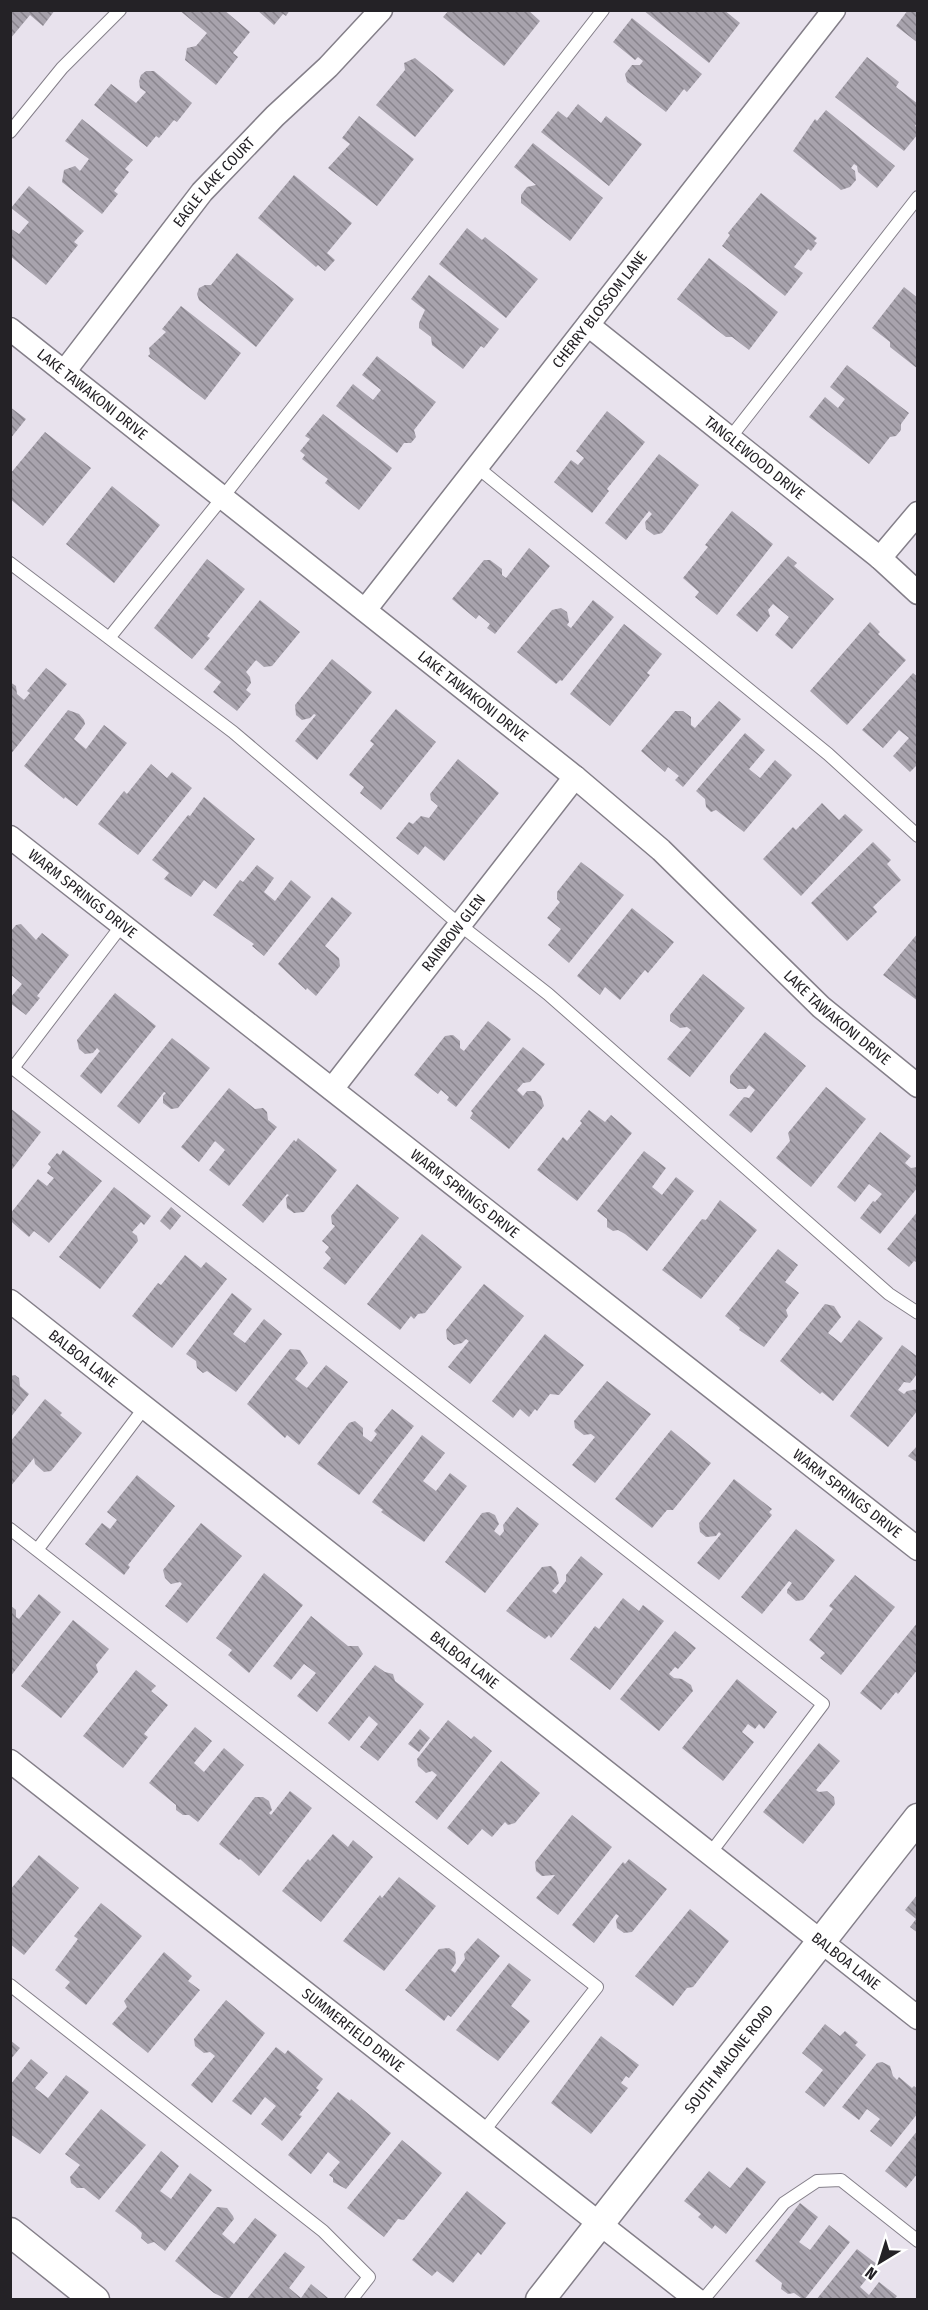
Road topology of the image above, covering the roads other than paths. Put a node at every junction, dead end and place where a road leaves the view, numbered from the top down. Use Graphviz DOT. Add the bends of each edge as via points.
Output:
graph roads {
  1 [pos="120,10"];
  2 [pos="381,10"];
  3 [pos="603,10"];
  4 [pos="834,10"];
  5 [pos="10,132"];
  6 [pos="918,198"];
  7 [pos="588,324"];
  8 [pos="10,329"];
  9 [pos="64,372"];
  10 [pos="730,438"];
  11 [pos="477,467"];
  12 [pos="222,497"];
  13 [pos="918,513"];
  14 [pos="880,558"];
  15 [pos="10,563"];
  16 [pos="918,593"];
  17 [pos="365,610"];
  18 [pos="109,638"];
  19 [pos="575,777"];
  20 [pos="918,836"];
  21 [pos="10,837"];
  22 [pos="122,925"];
  23 [pos="460,925"];
  24 [pos="12,1067"];
  25 [pos="918,1086"];
  26 [pos="332,1089"];
  27 [pos="10,1301"];
  28 [pos="918,1313"];
  29 [pos="145,1407"];
  30 [pos="10,1529"];
  31 [pos="918,1549"];
  32 [pos="37,1550"];
  33 [pos="10,1761"];
  34 [pos="918,1818"];
  35 [pos="710,1855"];
  36 [pos="820,1942"];
  37 [pos="10,1985"];
  38 [pos="918,2019"];
  39 [pos="483,2132"];
  40 [pos="600,2223"];
  41 [pos="10,2232"];
  42 [pos="918,2241"];
  43 [pos="95,2300"];
  44 [pos="351,2300"];
  45 [pos="540,2300"];
  46 [pos="697,2300"];
  47 [pos="703,2300"];
  1 -- 5 [label="lane" via="62,68"];
  2 -- 9 [label="street, EAGLE LAKE COURT" via="202,192"];
  3 -- 12 [label="lane"];
  4 -- 7 [label="street, CHERRY BLOSSOM LANE"];
  6 -- 10 [label="lane"];
  7 -- 10 [label="street, TANGLEWOOD DRIVE"];
  7 -- 11 [label="street, CHERRY BLOSSOM LANE"];
  8 -- 9 [label="street, LAKE TAWAKONI DRIVE"];
  9 -- 12 [label="street, LAKE TAWAKONI DRIVE"];
  10 -- 14 [label="street, TANGLEWOOD DRIVE"];
  11 -- 17 [label="street, CHERRY BLOSSOM LANE"];
  11 -- 20 [label="lane" via="828,754"];
  12 -- 17 [label="street, LAKE TAWAKONI DRIVE"];
  12 -- 18 [label="lane"];
  13 -- 14 [label="street"];
  14 -- 16 [label="street, TANGLEWOOD DRIVE"];
  15 -- 18 [label="lane"];
  17 -- 19 [label="street, LAKE TAWAKONI DRIVE"];
  18 -- 23 [label="lane" via="233,732"];
  19 -- 23 [label="street, RAINBOW GLEN"];
  19 -- 25 [label="street, LAKE TAWAKONI DRIVE" via="660,850 821,1007"];
  21 -- 22 [label="street, WARM SPRINGS DRIVE"];
  22 -- 24 [label="lane"];
  22 -- 26 [label="street, WARM SPRINGS DRIVE"];
  23 -- 26 [label="street, RAINBOW GLEN"];
  23 -- 28 [label="lane" via="548,994 889,1294"];
  24 -- 35 [label="lane" via="824,1704"];
  26 -- 31 [label="street, WARM SPRINGS DRIVE"];
  27 -- 29 [label="street, BALBOA LANE"];
  29 -- 32 [label="lane"];
  29 -- 35 [label="street, BALBOA LANE"];
  30 -- 32 [label="lane"];
  32 -- 39 [label="lane" via="597,1987"];
  33 -- 39 [label="street, SUMMERFIELD DRIVE"];
  34 -- 36 [label="street, SOUTH MALONE ROAD"];
  35 -- 36 [label="street, BALBOA LANE"];
  36 -- 38 [label="street, BALBOA LANE"];
  36 -- 40 [label="street, SOUTH MALONE ROAD"];
  37 -- 44 [label="lane" via="323,2231 369,2277"];
  39 -- 40 [label="street, SUMMERFIELD DRIVE"];
  40 -- 45 [label="street, SOUTH MALONE ROAD"];
  40 -- 46 [label="street, SUMMERFIELD DRIVE"];
  41 -- 43 [label="street"];
  42 -- 47 [label="lane" via="841,2181 817,2181 784,2203"];
}
